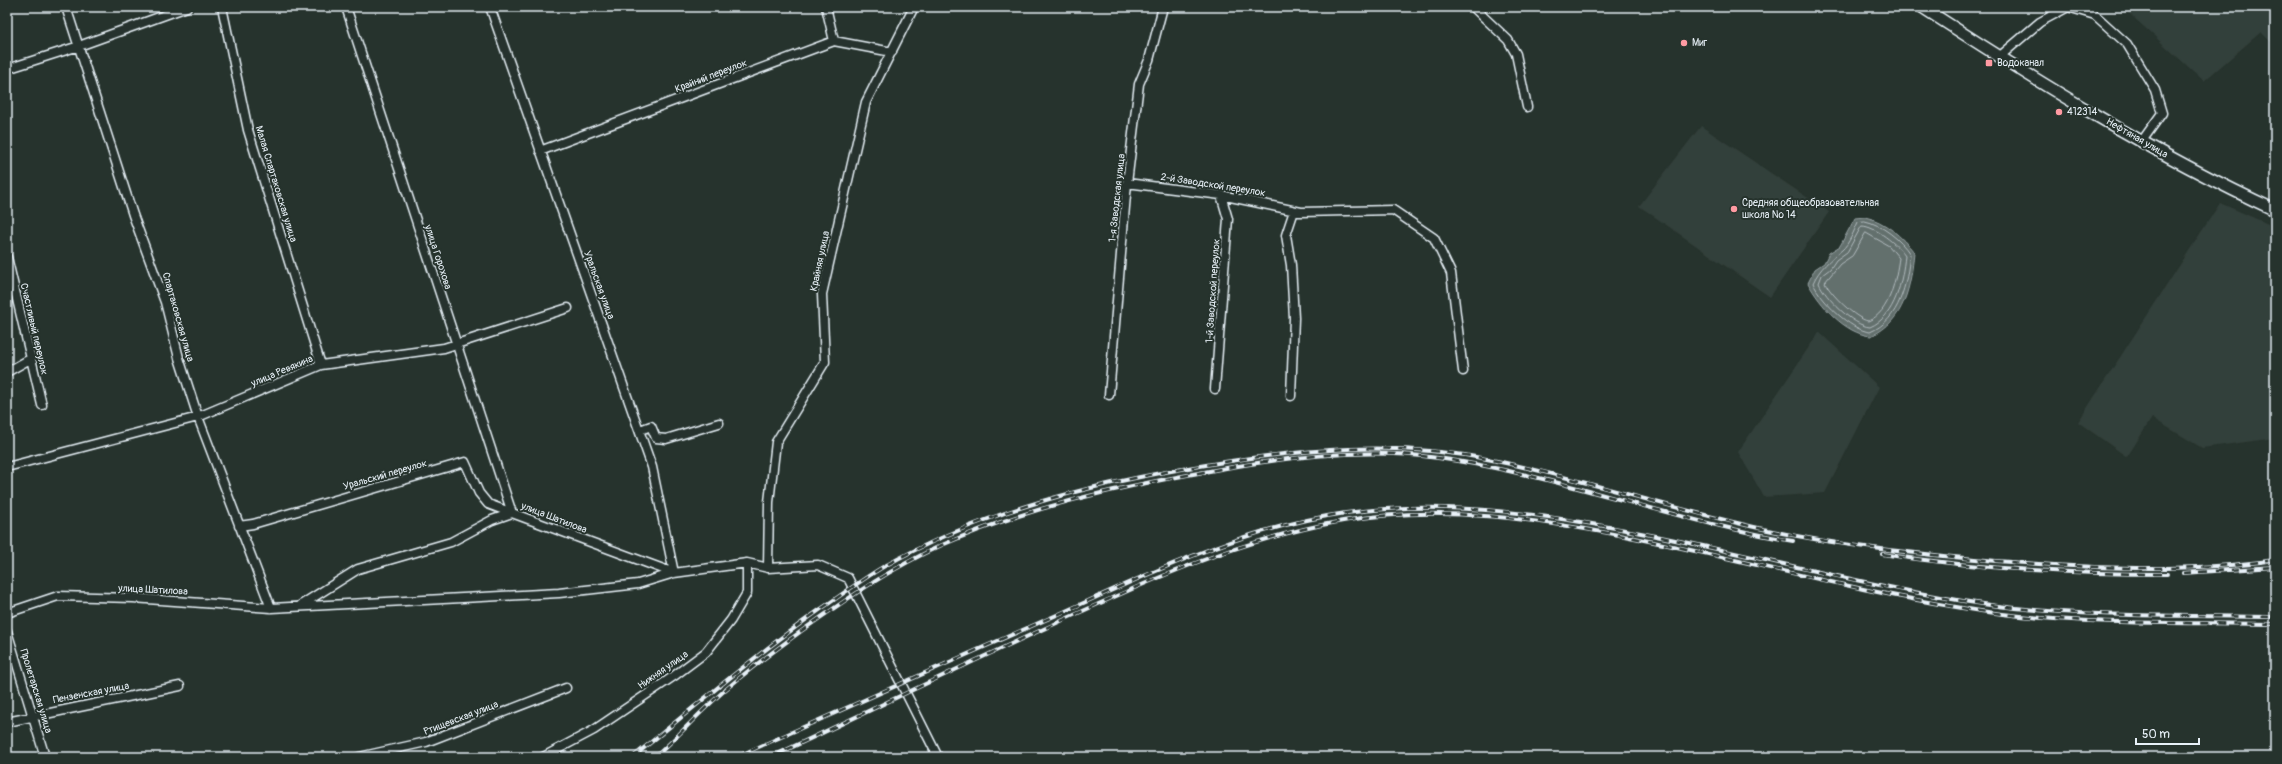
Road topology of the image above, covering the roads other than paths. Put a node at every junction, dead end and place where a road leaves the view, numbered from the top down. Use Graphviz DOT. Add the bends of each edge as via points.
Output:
graph roads {
  1 [pos="66,7"];
  2 [pos="187,7"];
  3 [pos="222,7"];
  4 [pos="346,7"];
  5 [pos="490,7"];
  6 [pos="826,7"];
  7 [pos="914,7"];
  8 [pos="1163,7"];
  9 [pos="1473,7"];
  10 [pos="1922,7"];
  11 [pos="834,41"];
  12 [pos="79,46"];
  13 [pos="892,52"];
  14 [pos="1999,57"];
  15 [pos="7,69"];
  16 [pos="1527,107"];
  17 [pos="2142,141"];
  18 [pos="540,151"];
  19 [pos="1127,183"];
  20 [pos="1221,195"];
  21 [pos="2274,209"];
  22 [pos="1294,211"];
  23 [pos="7,256"];
  24 [pos="568,308"];
  25 [pos="456,344"];
  26 [pos="30,359"];
  27 [pos="321,365"];
  28 [pos="1463,371"];
  29 [pos="7,372"];
  30 [pos="1215,389"];
  31 [pos="1109,395"];
  32 [pos="1291,396"];
  33 [pos="42,405"];
  34 [pos="198,417"];
  35 [pos="719,423"];
  36 [pos="640,430"];
  37 [pos="7,467"];
  38 [pos="512,513"];
  39 [pos="240,526"];
  40 [pos="747,563"];
  41 [pos="768,568"];
  42 [pos="674,573"];
  43 [pos="300,606"];
  44 [pos="271,608"];
  45 [pos="7,613"];
  46 [pos="7,631"];
  47 [pos="180,686"];
  48 [pos="566,688"];
  49 [pos="34,715"];
  50 [pos="7,722"];
  51 [pos="45,757"];
  52 [pos="359,757"];
  53 [pos="543,757"];
  54 [pos="938,757"];
  1 -- 12 [label="street, Спартаковская улица"];
  2 -- 12 [label="street"];
  3 -- 27 [label="street, Малая Спартаковская улица" via="248,130"];
  4 -- 25 [label="street, улица Горохова"];
  5 -- 18 [label="street, Уральская улица"];
  6 -- 11 [label="street"];
  7 -- 13 [label="street, Крайняя улица"];
  8 -- 19 [label="street, 1-я Заводская улица" via="1149,60 1139,84"];
  9 -- 16 [label="street" via="1508,40 1516,54"];
  10 -- 14 [label="main road, Нефтяная улица"];
  11 -- 13 [label="street"];
  11 -- 18 [label="street, Крайний переулок"];
  12 -- 15 [label="street"];
  12 -- 34 [label="street, Спартаковская улица" via="133,215 165,302"];
  13 -- 41 [label="street, Крайняя улица" via="866,102 822,294 825,362 776,442 770,502"];
  14 -- 17 [label="main road, Нефтяная улица"];
  14 -- 17 [label="street" via="2040,22 2068,8 2095,15 2127,44 2155,90 2162,113"];
  17 -- 21 [label="main road, Нефтяная улица" via="2200,174"];
  18 -- 36 [label="street, Уральская улица"];
  19 -- 20 [label="street, 2-й Заводской переулок"];
  19 -- 31 [label="street, 1-я Заводская улица"];
  20 -- 22 [label="street, 2-й Заводской переулок"];
  20 -- 30 [label="street, 1-й Заводской переулок" via="1228,219"];
  22 -- 28 [label="street, 2-й Заводской переулок" via="1393,210 1434,238 1451,273"];
  22 -- 32 [label="street" via="1286,235 1291,265 1294,318"];
  23 -- 26 [label="street, Счастливый переулок"];
  24 -- 25 [label="street, улица Ревякина"];
  25 -- 27 [label="street, улица Ревякина" via="444,348"];
  25 -- 38 [label="street, улица Горохова"];
  26 -- 29 [label="street"];
  26 -- 33 [label="street, Счастливый переулок"];
  27 -- 34 [label="street, улица Ревякина"];
  34 -- 37 [label="street, улица Ревякина"];
  34 -- 39 [label="street, Спартаковская улица"];
  35 -- 36 [label="street" via="666,439 656,438 651,426"];
  36 -- 42 [label="street, Уральская улица" via="652,467"];
  38 -- 39 [label="street, Уральский переулок" via="488,504 479,493 465,462"];
  38 -- 42 [label="street, улица Шатилова"];
  38 -- 43 [label="street, улица Шатилова" via="492,520 451,542 358,569"];
  39 -- 44 [label="street, Спартаковская улица"];
  40 -- 41 [label="street"];
  40 -- 42 [label="street, улица Шатилова"];
  40 -- 53 [label="street, Нижняя улица" via="747,592 731,620 706,652 594,730"];
  41 -- 54 [label="street" via="818,565 848,578"];
  42 -- 43 [label="street, улица Шатилова" via="638,584 559,592"];
  43 -- 44 [label="street, улица Шатилова"];
  44 -- 45 [label="street, улица Шатилова" via="133,598 58,596"];
  46 -- 49 [label="street, Пролетарская улица"];
  47 -- 49 [label="street, Пензенская улица"];
  48 -- 52 [label="street, Ртищевская улица" via="426,742"];
  49 -- 50 [label="street, Пензенская улица"];
  49 -- 51 [label="street, Пролетарская улица"];
}
